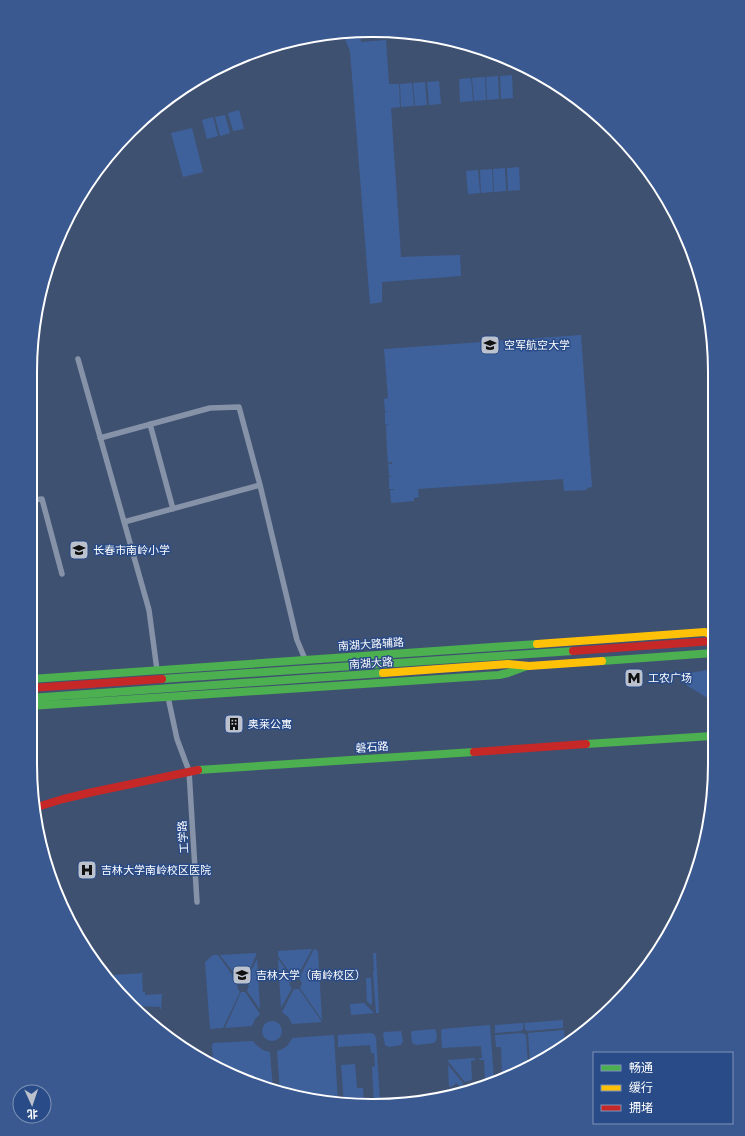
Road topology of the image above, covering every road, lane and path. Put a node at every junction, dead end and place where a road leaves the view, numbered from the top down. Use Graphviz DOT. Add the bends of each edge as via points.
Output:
graph roads {
  1 [pos="78,359"];
  2 [pos="150,424"];
  3 [pos="100,438"];
  4 [pos="260,484"];
  5 [pos="37,500"];
  6 [pos="173,509"];
  7 [pos="124,522"];
  8 [pos="62,574"];
  9 [pos="708,630"];
  10 [pos="705,632"];
  11 [pos="708,634"];
  12 [pos="708,641"];
  13 [pos="708,653"];
  14 [pos="698,654"];
  15 [pos="708,657"];
  16 [pos="305,659"];
  17 [pos="529,666"];
  18 [pos="156,670"];
  19 [pos="37,679"];
  20 [pos="37,688"];
  21 [pos="168,697"];
  22 [pos="37,698"];
  23 [pos="37,706"];
  24 [pos="708,736"];
  25 [pos="189,771"];
  26 [pos="40,806"];
  27 [pos="197,902"];
  1 -- 3 [label="street"];
  2 -- 3 [label="street"];
  2 -- 4 [label="street" via="210,408 239,408"];
  2 -- 6 [label="street"];
  3 -- 7 [label="street"];
  4 -- 6 [label="street"];
  4 -- 16 [label="street" via="297,640"];
  5 -- 8 [label="street" via="42,500"];
  6 -- 7 [label="street"];
  7 -- 18 [label="street" via="149,610"];
  9 -- 10 [label="street"];
  10 -- 11 [label="street"];
  10 -- 16 [label="street, 南湖大路辅路"];
  12 -- 20 [label="street, 南湖大路"];
  13 -- 14 [label="street, 南湖大路"];
  14 -- 15 [label="street"];
  14 -- 17 [label="street, 南湖大路"];
  16 -- 18 [label="street, 南湖大路辅路"];
  17 -- 21 [label="street" via="499,675"];
  17 -- 22 [label="street, 南湖大路" via="500,665"];
  18 -- 19 [label="street, 南湖大路辅路"];
  21 -- 23 [label="street"];
  21 -- 25 [label="street, 工学路" via="177,739"];
  24 -- 25 [label="street, 磐石路"];
  25 -- 26 [label="street, 磐石路"];
  25 -- 27 [label="street, 工学路"];
}
